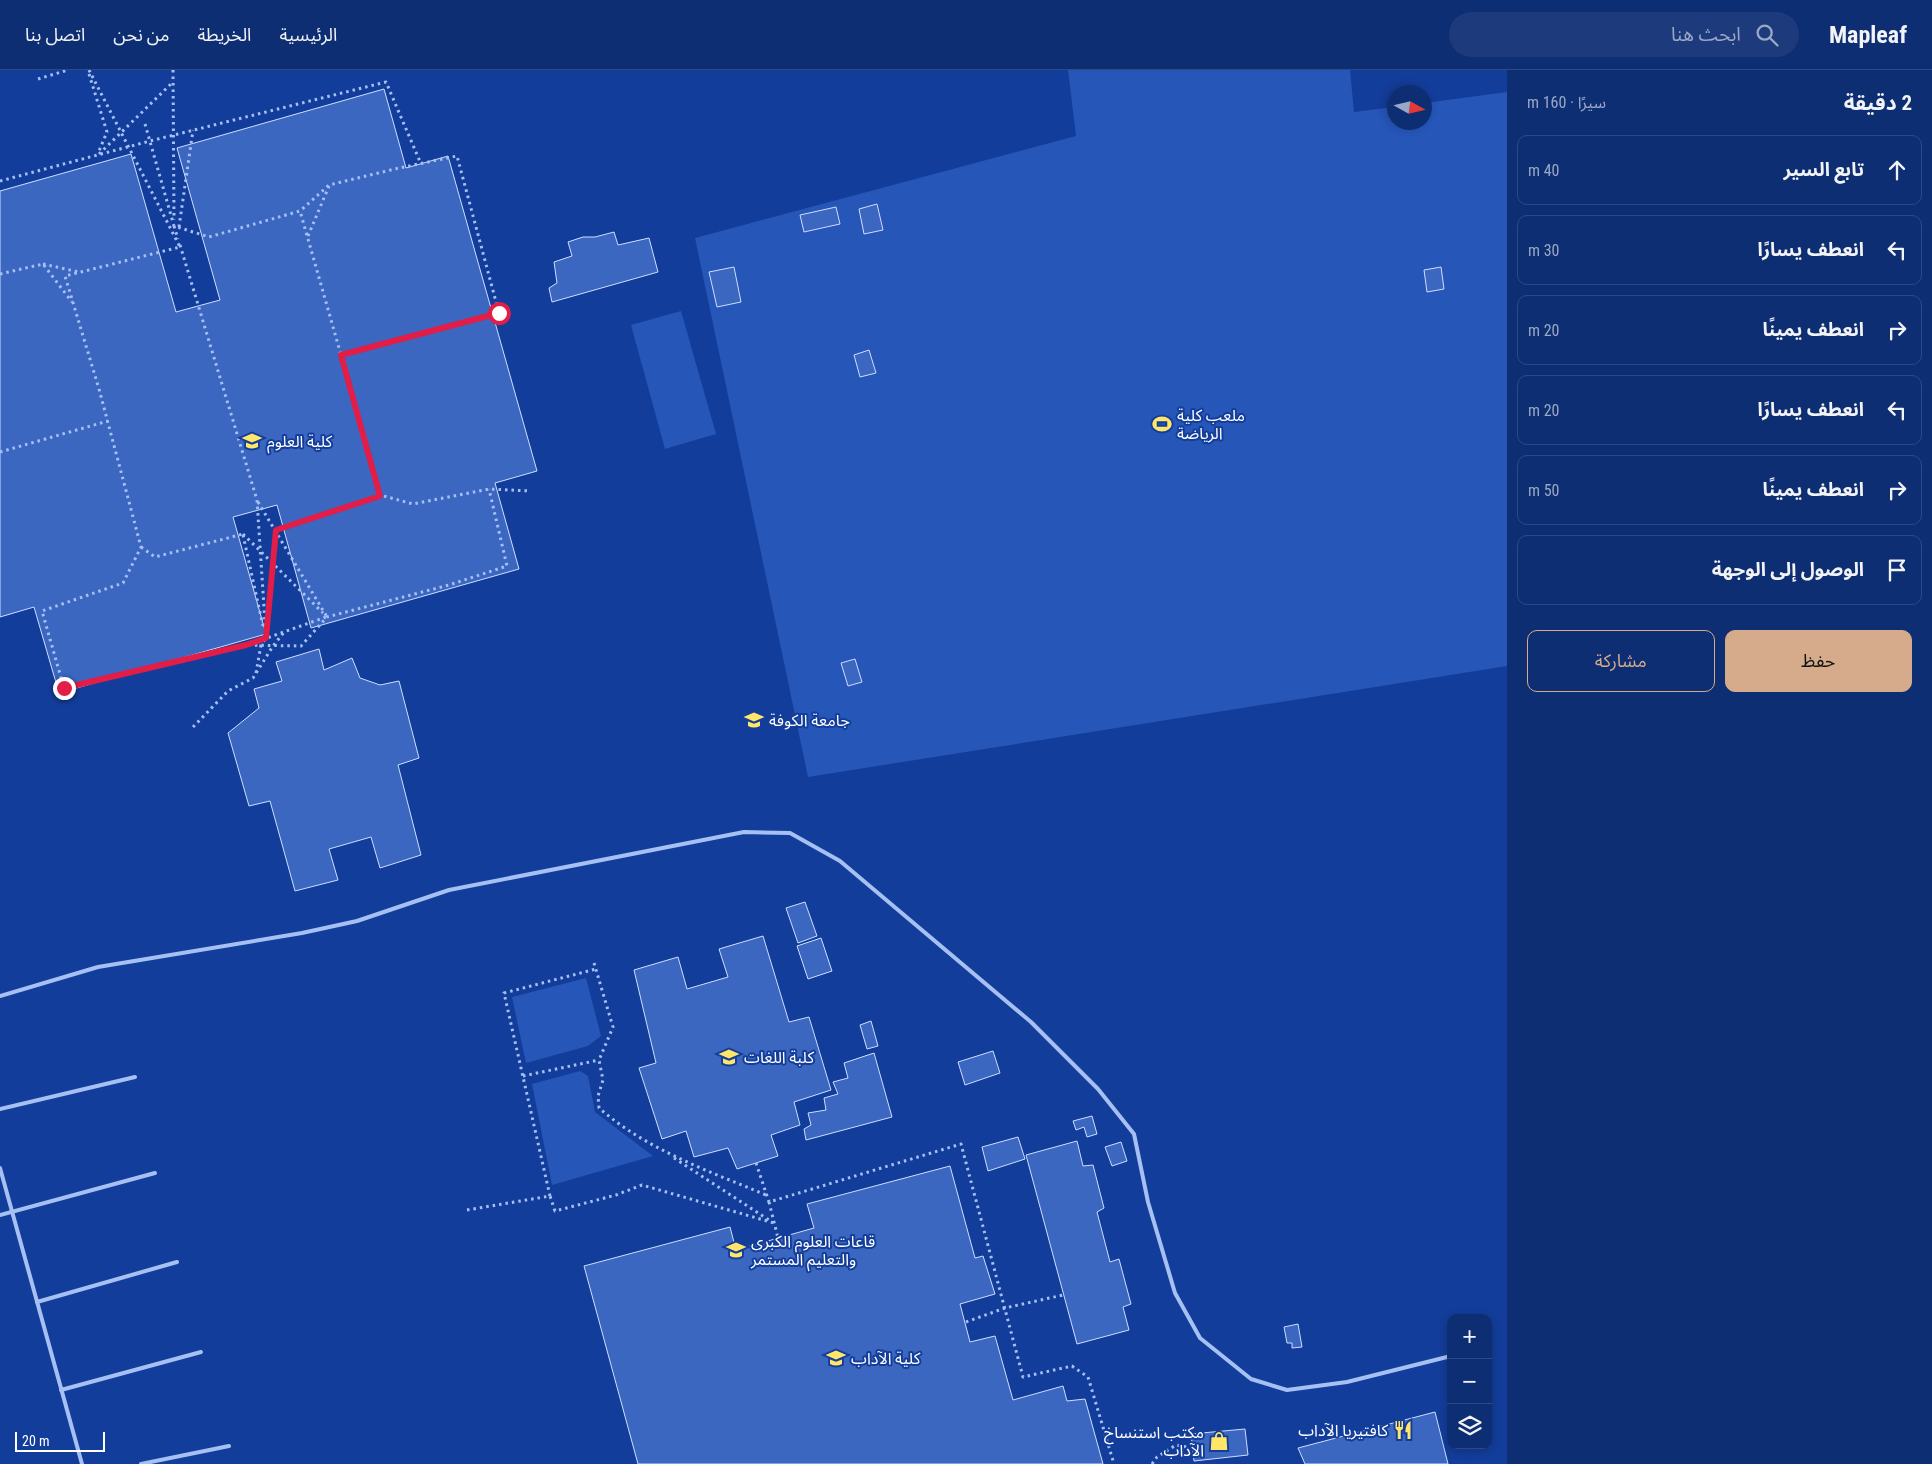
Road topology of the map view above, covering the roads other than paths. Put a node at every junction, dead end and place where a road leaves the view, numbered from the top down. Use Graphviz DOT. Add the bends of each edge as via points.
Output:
graph roads {
  1 [pos="0,996"];
  2 [pos="135,1077"];
  3 [pos="0,1109"];
  4 [pos="0,1168"];
  5 [pos="155,1173"];
  6 [pos="12,1212"];
  7 [pos="0,1215"];
  8 [pos="177,1262"];
  9 [pos="37,1302"];
  10 [pos="201,1352"];
  11 [pos="1447,1357"];
  12 [pos="61,1390"];
  13 [pos="229,1446"];
  14 [pos="82,1464"];
  15 [pos="141,1464"];
  1 -- 11 [label="lane" via="98,967 357,921 449,890 744,832 790,833 840,861 1031,1022 1098,1089 1134,1134 1148,1202 1175,1292 1200,1338 1251,1379 1287,1390 1347,1382"];
  2 -- 3 [label="lane"];
  4 -- 6 [label="lane"];
  5 -- 6 [label="lane"];
  6 -- 7 [label="lane"];
  6 -- 9 [label="lane"];
  8 -- 9 [label="lane"];
  9 -- 12 [label="lane"];
  10 -- 12 [label="lane"];
  12 -- 14 [label="lane"];
  13 -- 15 [label="lane"];
}
